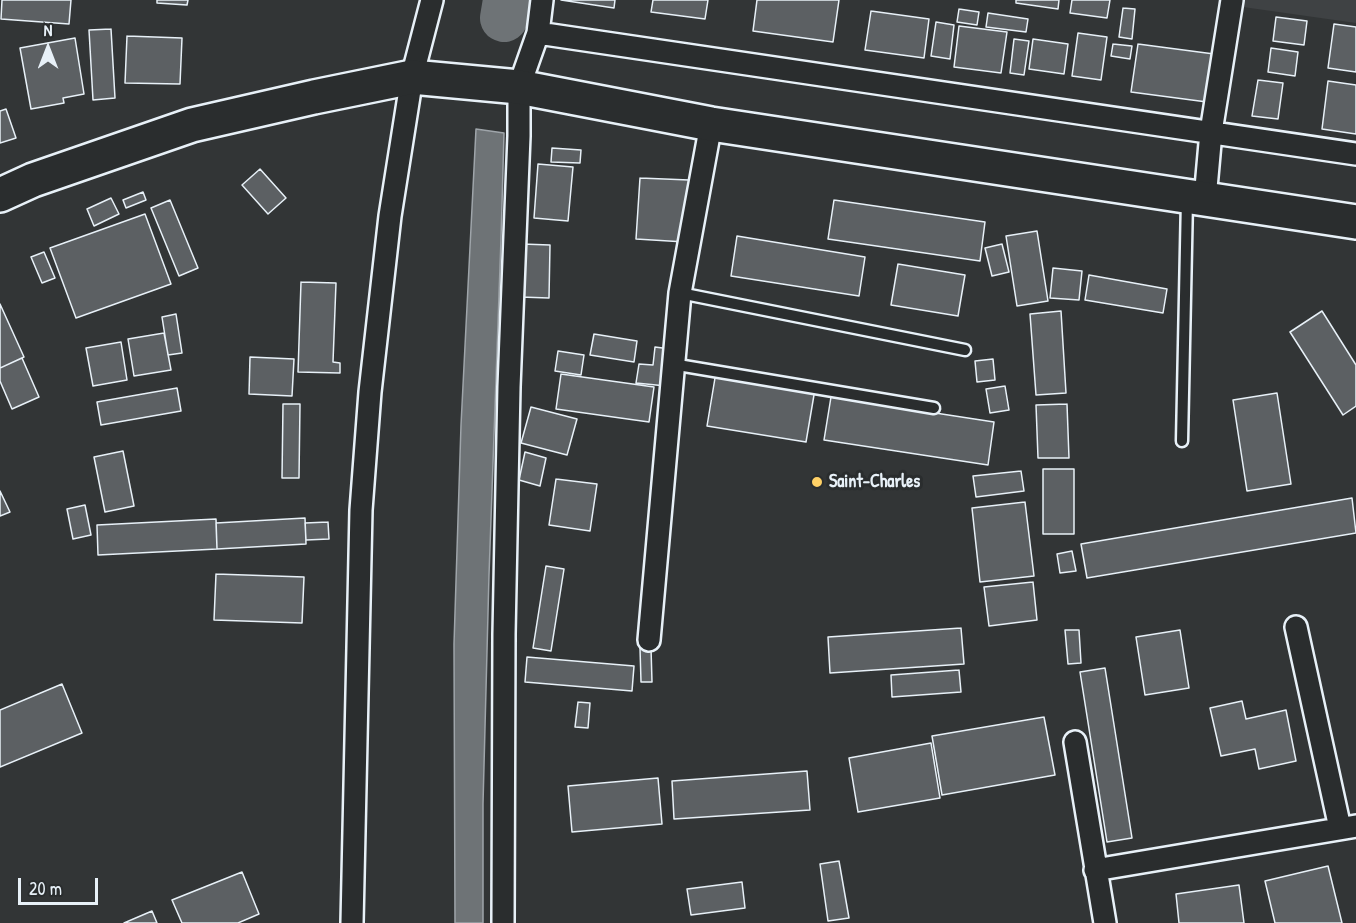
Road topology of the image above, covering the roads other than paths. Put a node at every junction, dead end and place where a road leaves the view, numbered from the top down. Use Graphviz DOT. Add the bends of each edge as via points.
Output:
graph roads {
  1 [pos="432,0"];
  2 [pos="542,0"];
  3 [pos="1232,0"];
  4 [pos="538,33"];
  5 [pos="412,77"];
  6 [pos="519,87"];
  7 [pos="711,124"];
  8 [pos="1211,132"];
  9 [pos="1356,154"];
  10 [pos="0,195"];
  11 [pos="1196,197"];
  12 [pos="1356,222"];
  13 [pos="680,292"];
  14 [pos="964,350"];
  15 [pos="672,364"];
  16 [pos="934,408"];
  17 [pos="1182,441"];
  18 [pos="1296,627"];
  19 [pos="649,640"];
  20 [pos="1075,742"];
  21 [pos="1348,827"];
  22 [pos="1095,870"];
  23 [pos="352,923"];
  24 [pos="502,923"];
  25 [pos="1105,923"];
  1 -- 5 [label="street"];
  2 -- 4 [label="street"];
  3 -- 8 [label="street"];
  4 -- 6 [label="street"];
  4 -- 8 [label="street"];
  5 -- 6 [label="main road"];
  5 -- 10 [label="main road" via="192,125"];
  5 -- 23 [label="street" via="390,216 361,510"];
  6 -- 7 [label="main road"];
  6 -- 24 [label="street" via="508,387"];
  7 -- 11 [label="main road"];
  7 -- 13 [label="street"];
  8 -- 9 [label="street"];
  8 -- 11 [label="street"];
  11 -- 12 [label="main road"];
  11 -- 17 [label="lane"];
  13 -- 14 [label="lane"];
  13 -- 15 [label="street"];
  15 -- 16 [label="lane"];
  15 -- 19 [label="street"];
  18 -- 21 [label="street"];
  20 -- 22 [label="street"];
  21 -- 22 [label="street"];
  22 -- 25 [label="street"];
}
